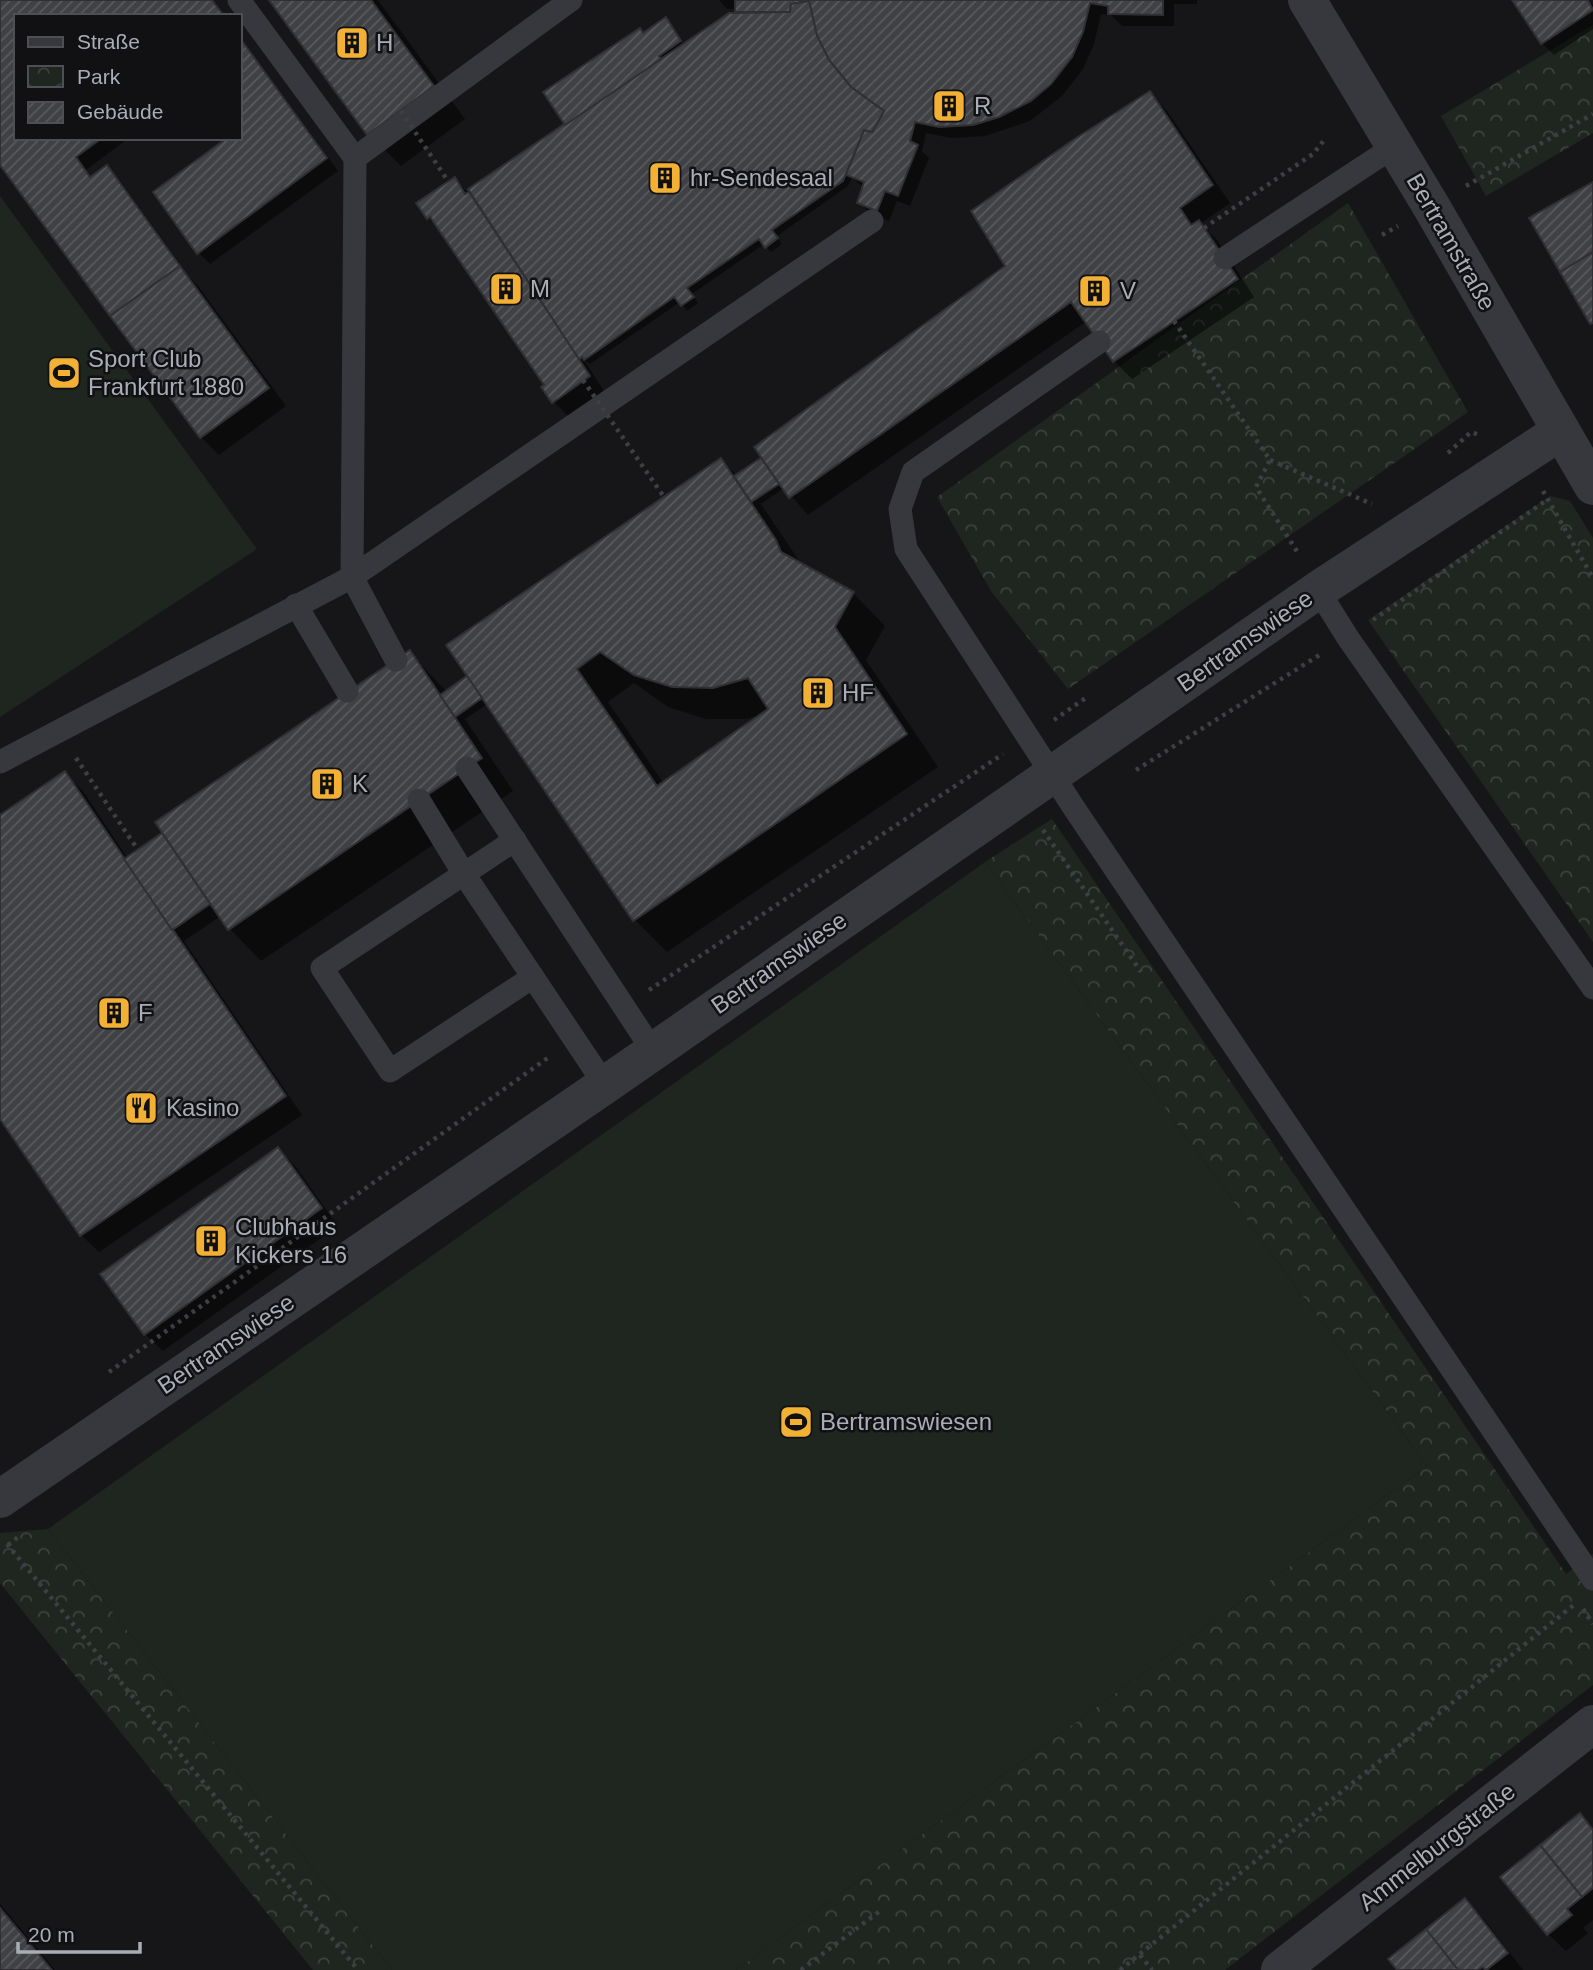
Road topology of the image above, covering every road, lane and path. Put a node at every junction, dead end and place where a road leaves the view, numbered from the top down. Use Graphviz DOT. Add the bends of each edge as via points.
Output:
graph roads {
  1 [pos="239,0"];
  2 [pos="571,0"];
  3 [pos="1307,0"];
  4 [pos="401,111"];
  5 [pos="1593,114"];
  6 [pos="1325,139"];
  7 [pos="1395,146"];
  8 [pos="355,158"];
  9 [pos="448,181"];
  10 [pos="1467,185"];
  11 [pos="872,221"];
  12 [pos="1204,228"];
  13 [pos="1225,258"];
  14 [pos="1174,321"];
  15 [pos="1099,342"];
  16 [pos="583,380"];
  17 [pos="1561,431"];
  18 [pos="1471,432"];
  19 [pos="1440,458"];
  20 [pos="1270,460"];
  21 [pos="1593,486"];
  22 [pos="664,496"];
  23 [pos="1362,511"];
  24 [pos="1308,546"];
  25 [pos="1298,553"];
  26 [pos="1287,560"];
  27 [pos="352,577"];
  28 [pos="1593,578"];
  29 [pos="1318,590"];
  30 [pos="296,605"];
  31 [pos="1348,638"];
  32 [pos="396,660"];
  33 [pos="1097,690"];
  34 [pos="347,691"];
  35 [pos="59,731"];
  36 [pos="1029,737"];
  37 [pos="0,762"];
  38 [pos="467,768"];
  39 [pos="1133,771"];
  40 [pos="1052,774"];
  41 [pos="419,800"];
  42 [pos="1074,808"];
  43 [pos="1042,829"];
  44 [pos="515,840"];
  45 [pos="138,850"];
  46 [pos="464,874"];
  47 [pos="533,977"];
  48 [pos="1593,988"];
  49 [pos="624,1007"];
  50 [pos="574,1039"];
  51 [pos="653,1051"];
  52 [pos="605,1085"];
  53 [pos="108,1372"];
  54 [pos="0,1499"];
  55 [pos="8,1545"];
  56 [pos="1593,1579"];
  57 [pos="1577,1602"];
  58 [pos="1591,1731"];
  59 [pos="880,1911"];
  60 [pos="1140,1955"];
  61 [pos="358,1970"];
  62 [pos="800,1970"];
  63 [pos="1120,1970"];
  64 [pos="1152,1970"];
  65 [pos="1280,1970"];
  1 -- 8 [label="lane"];
  2 -- 8 [label="lane"];
  3 -- 7 [label="street, Bertramstraße"];
  4 -- 9 [label="path, bridge"];
  5 -- 10 [label="path"];
  6 -- 12 [label="path" via="1313,154"];
  7 -- 13 [label="lane"];
  7 -- 17 [label="street, Bertramstraße"];
  8 -- 27 [label="lane"];
  11 -- 27 [label="lane"];
  14 -- 20 [label="path"];
  15 -- 36 [label="lane" via="913,472 900,509 906,549"];
  16 -- 22 [label="path, bridge"];
  17 -- 21 [label="street, Bertramstraße"];
  17 -- 29 [label="street, Bertramswiese"];
  18 -- 19 [label="path"];
  20 -- 23 [label="path" via="1372,504"];
  20 -- 25 [label="path" via="1256,487"];
  24 -- 25 [label="path"];
  25 -- 26 [label="path"];
  27 -- 30 [label="lane"];
  27 -- 32 [label="lane"];
  28 -- 31 [label="path" via="1547,499"];
  29 -- 31 [label="lane"];
  29 -- 40 [label="street, Bertramswiese"];
  30 -- 34 [label="lane"];
  30 -- 35 [label="lane"];
  31 -- 39 [label="path"];
  31 -- 48 [label="lane"];
  33 -- 36 [label="path"];
  35 -- 37 [label="lane"];
  35 -- 45 [label="path"];
  36 -- 40 [label="lane"];
  36 -- 49 [label="path"];
  38 -- 44 [label="lane"];
  40 -- 42 [label="lane"];
  40 -- 51 [label="street, Bertramswiese"];
  41 -- 46 [label="lane"];
  42 -- 43 [label="path"];
  42 -- 56 [label="lane"];
  44 -- 46 [label="lane"];
  44 -- 49 [label="lane"];
  46 -- 47 [label="lane"];
  46 -- 47 [label="lane" via="322,968 329,980 390,1071"];
  47 -- 50 [label="lane"];
  49 -- 51 [label="lane"];
  50 -- 52 [label="lane"];
  50 -- 53 [label="path"];
  51 -- 52 [label="street, Bertramswiese"];
  52 -- 54 [label="street, Bertramswiese"];
  55 -- 61 [label="path"];
  57 -- 60 [label="path"];
  58 -- 65 [label="street, Ammelburgstraße"];
  59 -- 62 [label="path"];
  60 -- 63 [label="path"];
  60 -- 64 [label="path"];
}
